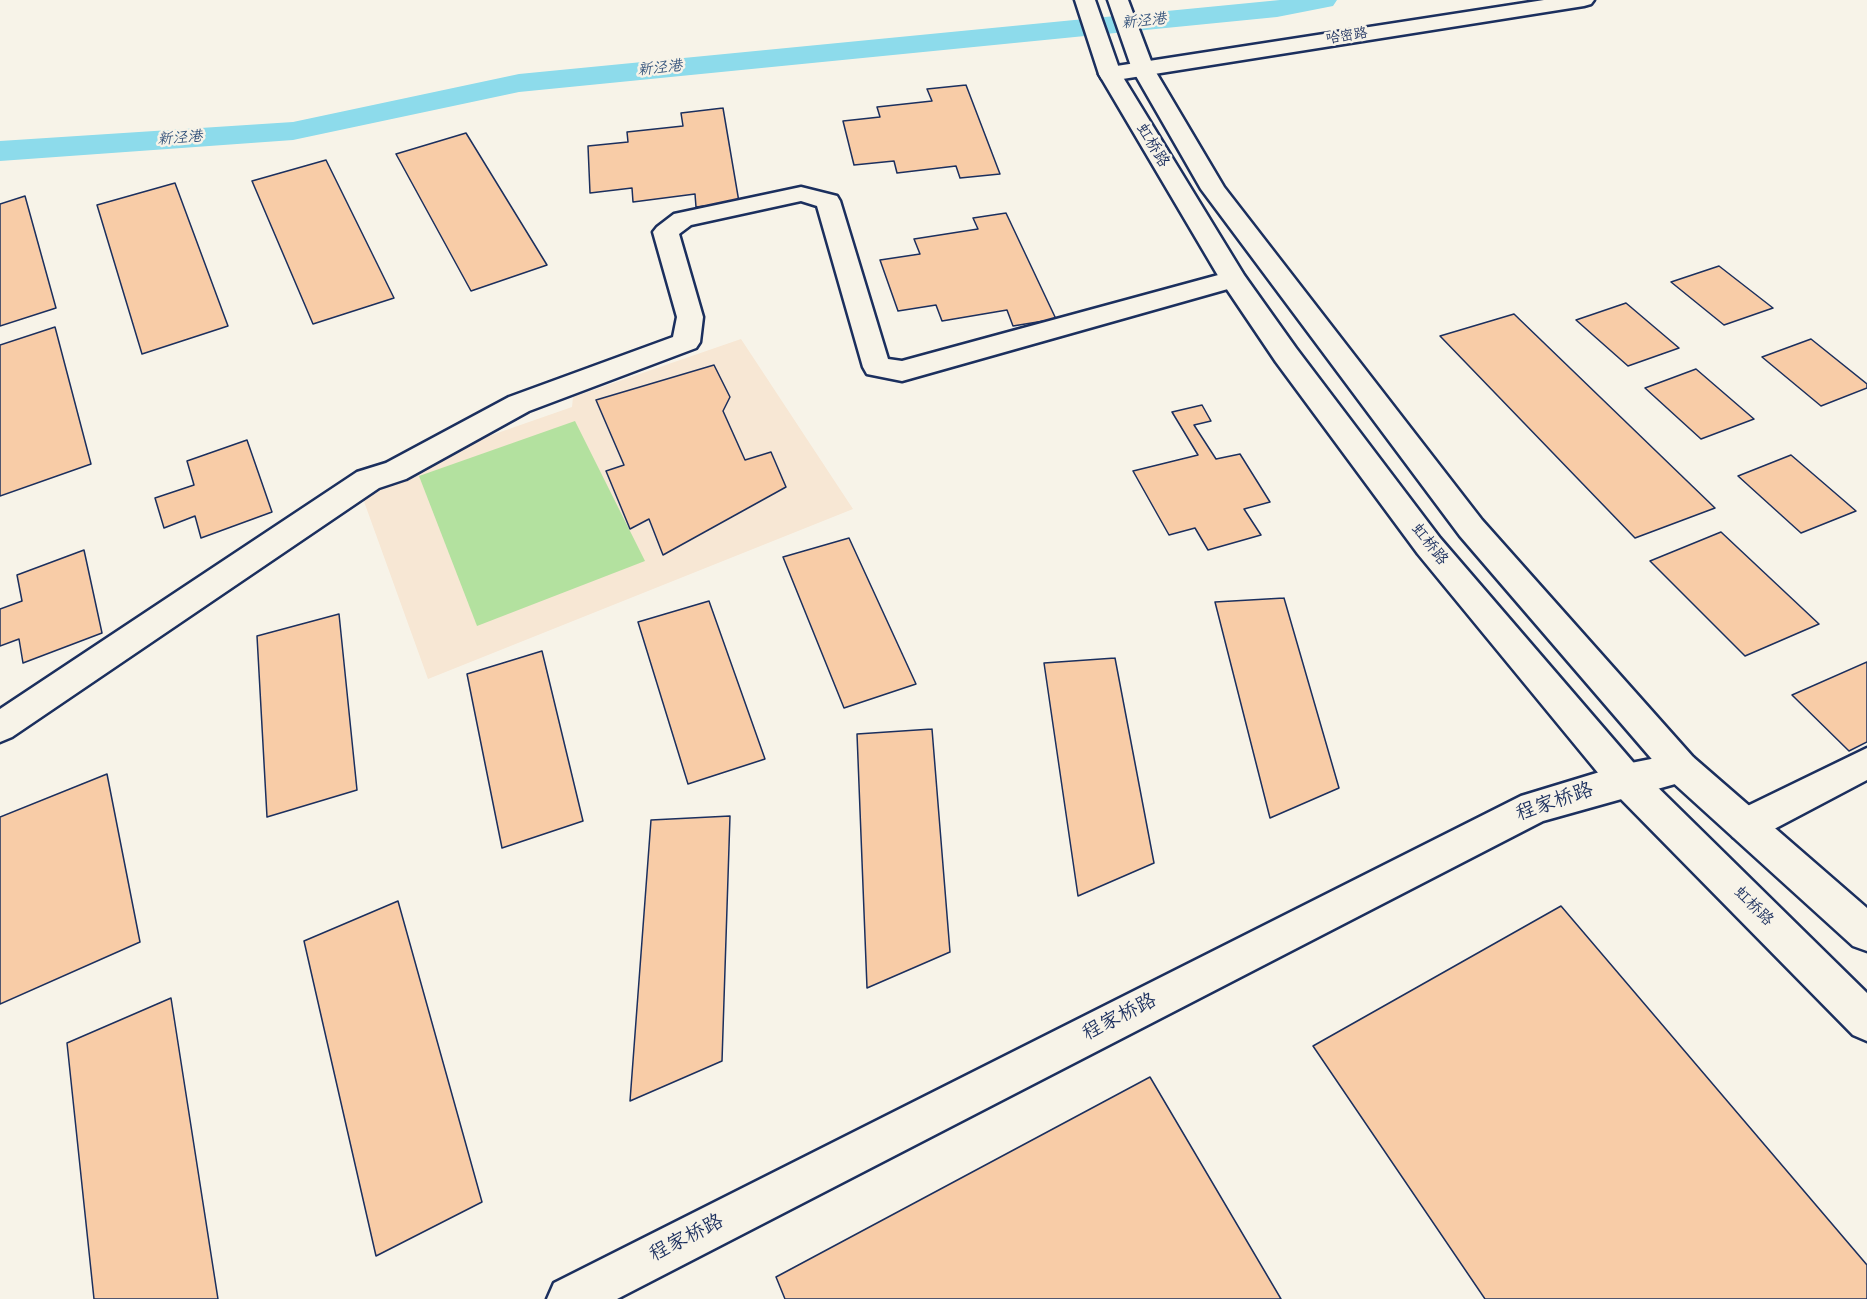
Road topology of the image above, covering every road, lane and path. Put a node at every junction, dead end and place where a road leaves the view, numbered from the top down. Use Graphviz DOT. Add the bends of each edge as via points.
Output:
graph roads {
  1 [pos="1085,0"];
  2 [pos="1118,0"];
  3 [pos="1584,0"];
  4 [pos="1143,69"];
  5 [pos="1110,74"];
  6 [pos="1233,279"];
  7 [pos="0,727"];
  8 [pos="1867,763"];
  9 [pos="1681,768"];
  10 [pos="1626,780"];
  11 [pos="1746,825"];
  12 [pos="1867,933"];
  13 [pos="1867,1021"];
  14 [pos="570,1299"];
  1 -- 5 [label="street, 虹桥路"];
  2 -- 4 [label="street, 虹桥路"];
  3 -- 4 [label="street, 哈密路"];
  4 -- 5 [label="street, 哈密路"];
  4 -- 9 [label="street, 虹桥路" via="1213,189 1464,519"];
  5 -- 6 [label="street, 虹桥路"];
  6 -- 7 [label="street" via="902,371 877,367 828,201 801,194 683,219 666,232 690,317 686,342 519,404 396,471 368,480"];
  6 -- 10 [label="street, 虹桥路" via="1429,546"];
  8 -- 11 [label="street"];
  9 -- 10 [label="street, 程家桥路"];
  9 -- 11 [label="street, 虹桥路"];
  10 -- 13 [label="street, 虹桥路"];
  10 -- 14 [label="street, 程家桥路" via="1534,807"];
  11 -- 12 [label="street, 虹桥路"];
}
